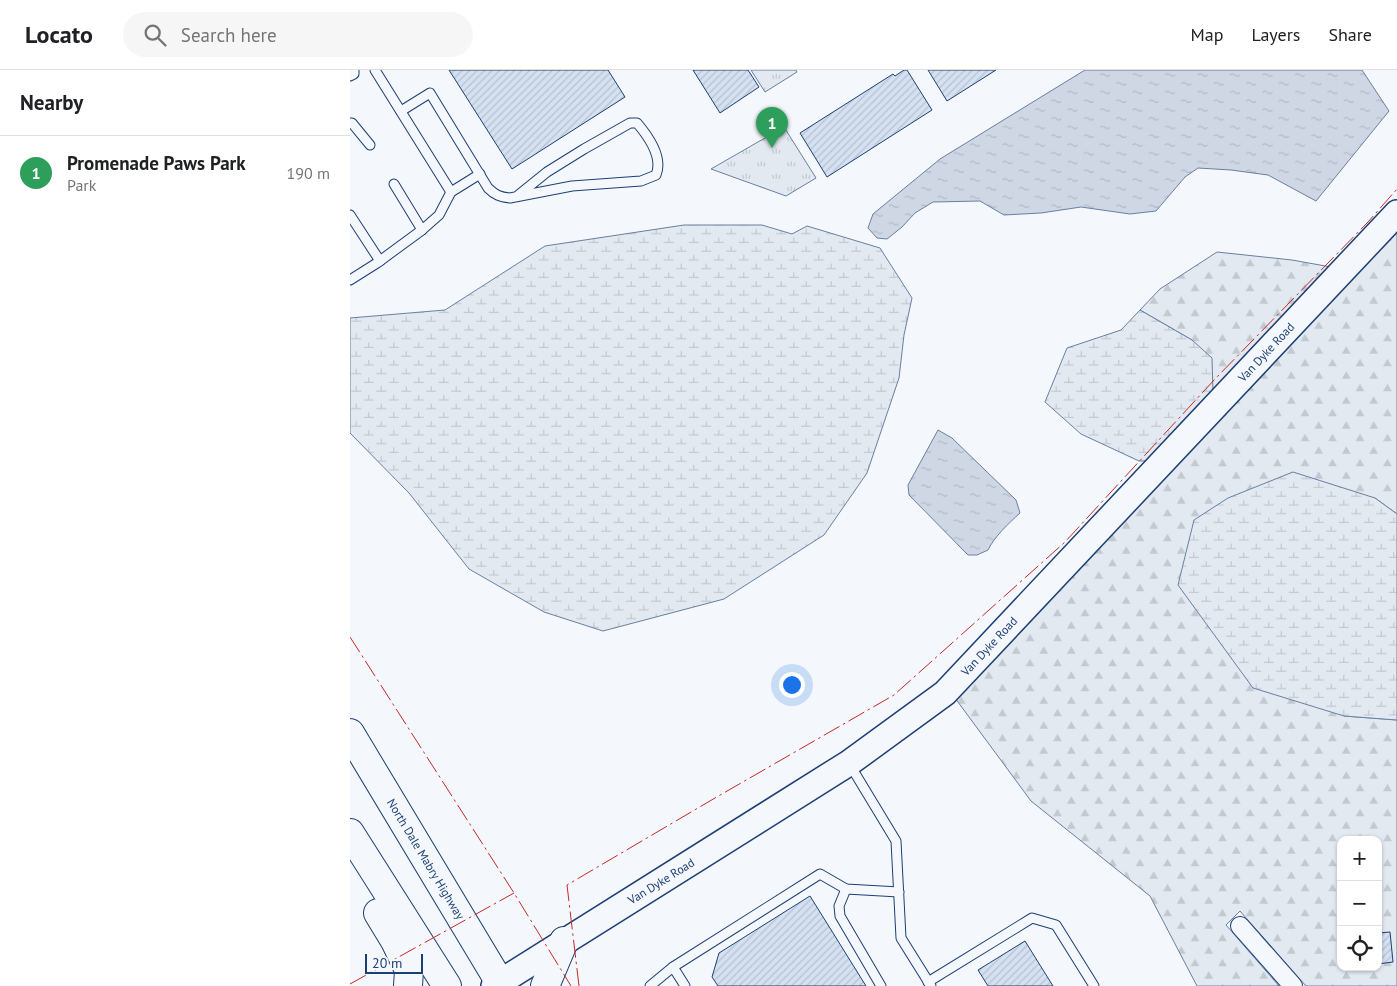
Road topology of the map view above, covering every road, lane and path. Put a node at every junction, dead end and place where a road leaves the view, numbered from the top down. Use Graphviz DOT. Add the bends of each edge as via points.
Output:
graph roads {
  1 [pos="375,70"];
  2 [pos="401,111"];
  3 [pos="350,123"];
  4 [pos="370,145"];
  5 [pos="480,174"];
  6 [pos="394,184"];
  7 [pos="451,192"];
  8 [pos="516,197"];
  9 [pos="1397,213"];
  10 [pos="350,215"];
  11 [pos="422,230"];
  12 [pos="380,261"];
  13 [pos="350,280"];
  14 [pos="353,741"];
  15 [pos="849,763"];
  16 [pos="350,833"];
  17 [pos="350,867"];
  18 [pos="846,890"];
  19 [pos="899,892"];
  20 [pos="1240,926"];
  21 [pos="564,941"];
  22 [pos="673,967"];
  23 [pos="930,984"];
  24 [pos="496,985"];
  25 [pos="408,986"];
  26 [pos="446,986"];
  27 [pos="544,986"];
  28 [pos="650,986"];
  29 [pos="684,986"];
  30 [pos="881,986"];
  31 [pos="1094,986"];
  32 [pos="1293,986"];
  1 -- 2 [label="lane"];
  2 -- 5 [label="lane" via="430,93"];
  2 -- 7 [label="lane"];
  3 -- 4 [label="lane"];
  5 -- 7 [label="lane"];
  5 -- 8 [label="lane" via="494,194"];
  6 -- 11 [label="lane"];
  7 -- 11 [label="lane" via="439,215"];
  8 -- 8 [label="lane" via="572,186 652,178 656,176 659,161 643,130 637,123 630,123 547,172"];
  9 -- 15 [label="street, Van Dyke Road" via="945,693"];
  10 -- 12 [label="lane"];
  11 -- 12 [label="lane"];
  12 -- 13 [label="lane"];
  14 -- 24 [label="main road, North Dale Mabry Highway"];
  15 -- 19 [label="lane" via="896,841"];
  15 -- 21 [label="street, Van Dyke Road"];
  16 -- 26 [label="main road"];
  17 -- 25 [label="main road" via="395,941 409,970"];
  18 -- 19 [label="lane"];
  18 -- 22 [label="lane" via="820,874"];
  18 -- 30 [label="lane" via="839,906 840,916"];
  19 -- 23 [label="lane" via="901,938"];
  20 -- 32 [label="street"];
  21 -- 24 [label="street, Van Dyke Road"];
  21 -- 27 [label="main road"];
  22 -- 28 [label="lane"];
  22 -- 29 [label="lane"];
  23 -- 31 [label="lane" via="1032,918 1056,925"];
}
